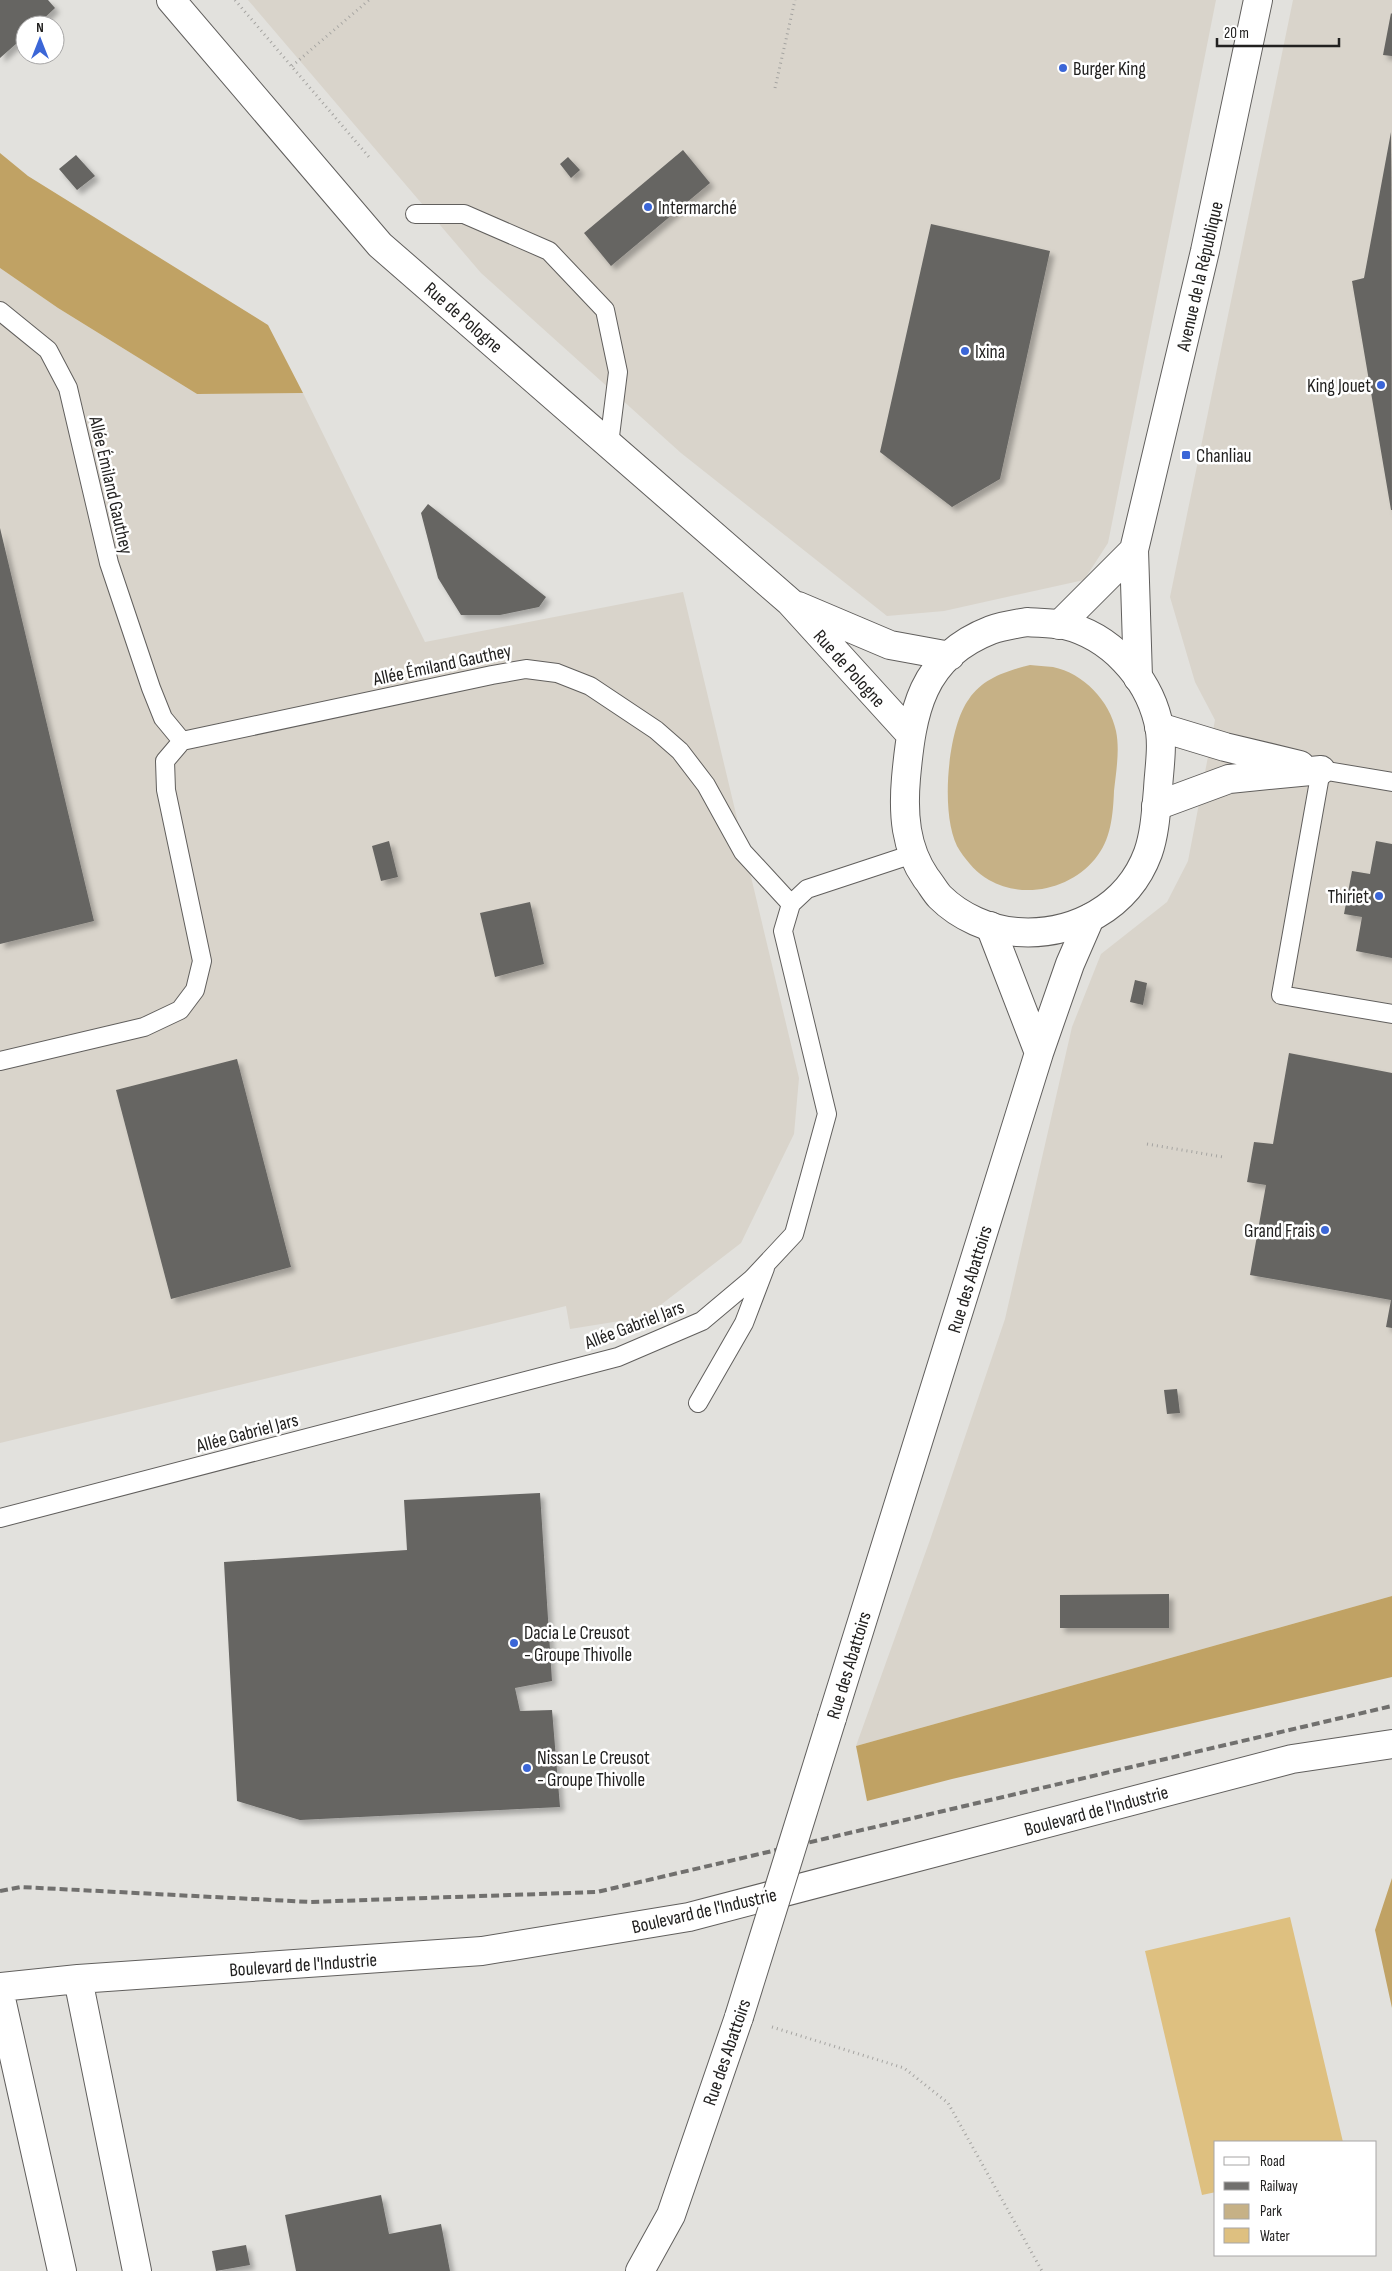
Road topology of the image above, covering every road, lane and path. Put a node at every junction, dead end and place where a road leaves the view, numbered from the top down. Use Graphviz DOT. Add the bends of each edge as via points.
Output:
graph roads {
  1 [pos="171,0"];
  2 [pos="236,0"];
  3 [pos="369,0"];
  4 [pos="795,0"];
  5 [pos="1258,0"];
  6 [pos="292,66"];
  7 [pos="776,88"];
  8 [pos="369,157"];
  9 [pos="415,214"];
  10 [pos="0,311"];
  11 [pos="609,444"];
  12 [pos="1134,550"];
  13 [pos="790,602"];
  14 [pos="1060,625"];
  15 [pos="950,656"];
  16 [pos="1138,678"];
  17 [pos="1159,727"];
  18 [pos="910,734"];
  19 [pos="182,741"];
  20 [pos="1321,770"];
  21 [pos="1392,782"];
  22 [pos="1156,806"];
  23 [pos="914,854"];
  24 [pos="791,904"];
  25 [pos="1090,918"];
  26 [pos="990,926"];
  27 [pos="1392,1014"];
  28 [pos="1039,1053"];
  29 [pos="0,1061"];
  30 [pos="1147,1144"];
  31 [pos="1223,1156"];
  32 [pos="766,1263"];
  33 [pos="698,1403"];
  34 [pos="0,1518"];
  35 [pos="1392,1744"];
  36 [pos="78,1980"];
  37 [pos="0,1987"];
  38 [pos="0,1994"];
  39 [pos="739,2017"];
  40 [pos="62,2271"];
  41 [pos="137,2271"];
  42 [pos="640,2271"];
  43 [pos="1042,2271"];
  1 -- 11 [label="street, Rue de Pologne" via="380,245"];
  2 -- 6 [label="path"];
  3 -- 6 [label="path"];
  4 -- 7 [label="path"];
  5 -- 12 [label="street, Avenue de la République" via="1206,251"];
  6 -- 8 [label="path"];
  9 -- 11 [label="lane" via="464,214 549,251 605,310 618,372"];
  10 -- 19 [label="lane, Allée Émiland Gauthey" via="48,350 68,388 109,563 163,718"];
  11 -- 13 [label="street, Rue de Pologne"];
  12 -- 14 [label="street"];
  12 -- 16 [label="street, Avenue de la République"];
  13 -- 15 [label="street, Rue de Pologne" via="890,645"];
  13 -- 18 [label="street, Rue de Pologne"];
  14 -- 15 [label="street" via="1027,622 992,630"];
  14 -- 16 [label="street" via="1097,638 1125,660"];
  15 -- 18 [label="street" via="935,671 917,703"];
  16 -- 17 [label="street" via="1146,688"];
  17 -- 20 [label="street"];
  17 -- 22 [label="street"];
  18 -- 23 [label="street" via="904,801 906,834"];
  19 -- 24 [label="lane, Allée Émiland Gauthey" via="526,668 557,673 590,686 680,750 706,785 743,852"];
  19 -- 29 [label="lane" via="165,761 166,790 202,961 195,990 180,1010 144,1027"];
  20 -- 21 [label="lane"];
  20 -- 22 [label="street" via="1229,779"];
  20 -- 27 [label="lane" via="1281,994"];
  22 -- 25 [label="street" via="1148,853 1130,884 1104,910"];
  23 -- 24 [label="lane" via="807,889"];
  23 -- 26 [label="street" via="940,897 968,918"];
  24 -- 32 [label="lane, Allée Gabriel Jars" via="784,931 827,1114 794,1234"];
  25 -- 26 [label="street" via="1073,927 1038,934 1002,931"];
  25 -- 28 [label="street, Rue des Abattoirs"];
  26 -- 28 [label="street"];
  28 -- 39 [label="street, Rue des Abattoirs, bridge"];
  30 -- 31 [label="path"];
  32 -- 33 [label="lane" via="744,1323"];
  32 -- 34 [label="lane, Allée Gabriel Jars" via="702,1321 618,1357"];
  35 -- 36 [label="street, Boulevard de l'Industrie" via="1292,1759 689,1917 482,1952"];
  36 -- 37 [label="street, Boulevard de l'Industrie"];
  36 -- 41 [label="street"];
  38 -- 40 [label="street"];
  39 -- 42 [label="street, Rue des Abattoirs" via="671,2215"];
  39 -- 43 [label="path" via="904,2068 948,2103"];
}
